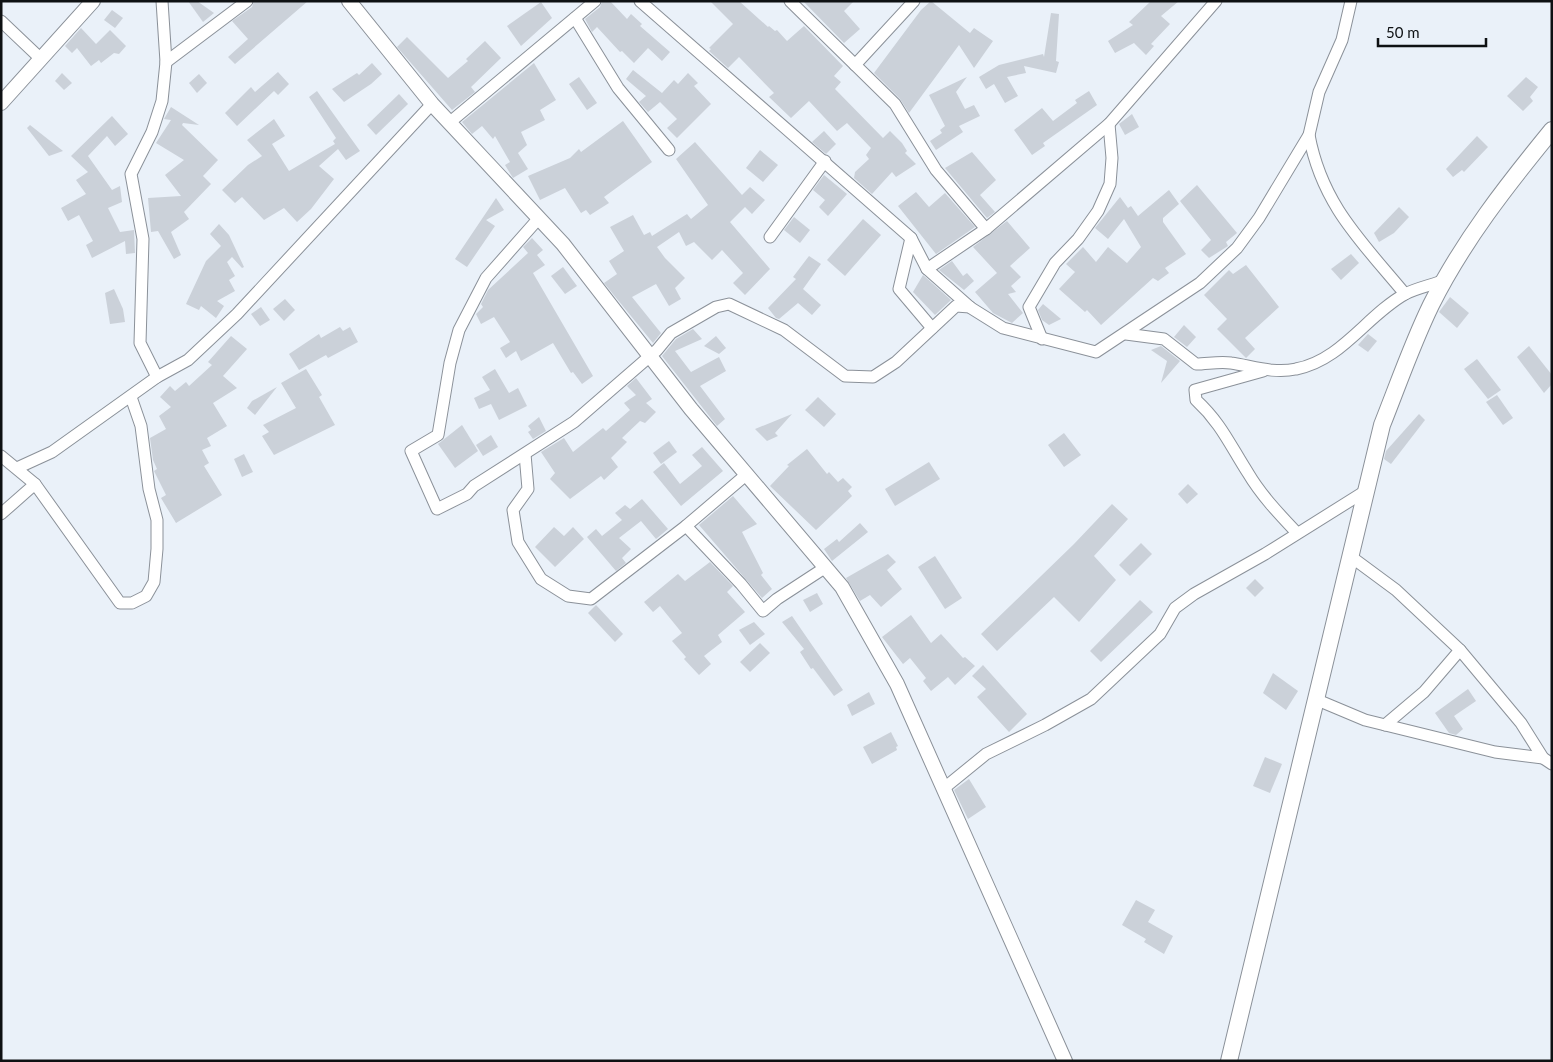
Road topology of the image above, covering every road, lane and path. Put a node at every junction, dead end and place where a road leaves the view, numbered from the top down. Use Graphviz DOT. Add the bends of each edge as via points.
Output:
graph roads {
  1 [pos="93,1"];
  2 [pos="162,1"];
  3 [pos="247,1"];
  4 [pos="349,1"];
  5 [pos="595,1"];
  6 [pos="640,1"];
  7 [pos="790,1"];
  8 [pos="914,1"];
  9 [pos="1216,1"];
  10 [pos="1351,1"];
  11 [pos="575,18"];
  12 [pos="1,21"];
  13 [pos="41,59"];
  14 [pos="166,62"];
  15 [pos="855,65"];
  16 [pos="1,102"];
  17 [pos="432,104"];
  18 [pos="449,124"];
  19 [pos="1109,124"];
  20 [pos="1552,130"];
  21 [pos="1309,135"];
  22 [pos="669,150"];
  23 [pos="825,161"];
  24 [pos="539,218"];
  25 [pos="986,229"];
  26 [pos="770,237"];
  27 [pos="911,238"];
  28 [pos="927,269"];
  29 [pos="1445,280"];
  30 [pos="1405,294"];
  31 [pos="971,308"];
  32 [pos="932,328"];
  33 [pos="1126,334"];
  34 [pos="1042,339"];
  35 [pos="648,355"];
  36 [pos="1268,370"];
  37 [pos="157,377"];
  38 [pos="131,397"];
  39 [pos="525,454"];
  40 [pos="1,456"];
  41 [pos="17,468"];
  42 [pos="747,474"];
  43 [pos="35,484"];
  44 [pos="1364,492"];
  45 [pos="1,514"];
  46 [pos="686,526"];
  47 [pos="1297,533"];
  48 [pos="1350,556"];
  49 [pos="826,567"];
  50 [pos="1460,650"];
  51 [pos="1315,700"];
  52 [pos="1385,725"];
  53 [pos="1547,761"];
  54 [pos="944,789"];
  55 [pos="1065,1061"];
  56 [pos="1228,1061"];
  1 -- 13 [label="street"];
  2 -- 14 [label="street"];
  3 -- 14 [label="street"];
  4 -- 17 [label="street"];
  5 -- 11 [label="street"];
  6 -- 23 [label="street"];
  7 -- 15 [label="street"];
  8 -- 15 [label="street"];
  9 -- 19 [label="street"];
  10 -- 21 [label="street" via="1342,40 1319,92"];
  11 -- 18 [label="street"];
  11 -- 22 [label="street" via="618,88"];
  12 -- 13 [label="street"];
  13 -- 16 [label="street"];
  14 -- 37 [label="street" via="162,101 152,132 132,174 144,239 140,343"];
  15 -- 25 [label="street" via="895,104 936,170"];
  17 -- 18 [label="street"];
  17 -- 37 [label="street" via="237,314 188,360"];
  18 -- 24 [label="street"];
  19 -- 25 [label="street"];
  19 -- 34 [label="street" via="1110,184 1098,211 1055,263 1029,307"];
  20 -- 29 [label="main road" via="1498,195"];
  21 -- 30 [label="street" via="1314,160 1335,207 1362,245"];
  21 -- 33 [label="street" via="1237,248 1200,283"];
  23 -- 26 [label="street"];
  23 -- 27 [label="street"];
  24 -- 35 [label="street" via="563,244"];
  24 -- 39 [label="street" via="486,278 458,330 438,435 411,451 438,509 468,494 474,486"];
  25 -- 28 [label="street"];
  27 -- 28 [label="street"];
  27 -- 32 [label="street" via="899,289"];
  28 -- 31 [label="street"];
  29 -- 30 [label="street"];
  29 -- 44 [label="main road" via="1415,340 1382,425"];
  30 -- 36 [label="street" via="1344,346 1323,359 1295,370"];
  31 -- 32 [label="street" via="956,306"];
  31 -- 34 [label="street" via="1003,328"];
  32 -- 35 [label="street" via="896,362 873,377 845,376 784,330 730,304 716,307 671,333 657,350"];
  33 -- 34 [label="street" via="1096,352"];
  33 -- 36 [label="street" via="1164,339 1196,364 1228,362"];
  35 -- 39 [label="street" via="574,422"];
  35 -- 42 [label="street"];
  36 -- 47 [label="street" via="1196,390 1196,400 1214,416 1248,474"];
  37 -- 38 [label="street"];
  38 -- 41 [label="street" via="52,452"];
  38 -- 43 [label="street" via="142,426 149,489 157,520 154,582 146,596 132,603 120,603"];
  39 -- 46 [label="street" via="528,489 513,510 518,542 541,579 568,596 591,599"];
  40 -- 41 [label="street"];
  41 -- 43 [label="street"];
  42 -- 46 [label="street"];
  42 -- 49 [label="street"];
  43 -- 45 [label="street"];
  44 -- 47 [label="street"];
  44 -- 48 [label="main road"];
  46 -- 49 [label="street" via="763,611"];
  47 -- 54 [label="street" via="1175,608 1160,634 1091,699 1045,726 986,754"];
  48 -- 50 [label="street" via="1396,590"];
  48 -- 51 [label="main road"];
  49 -- 54 [label="street" via="842,587 897,684"];
  50 -- 52 [label="street" via="1424,692"];
  50 -- 53 [label="street" via="1521,723"];
  51 -- 52 [label="street"];
  51 -- 56 [label="main road"];
  52 -- 53 [label="street"];
  54 -- 55 [label="street"];
}
